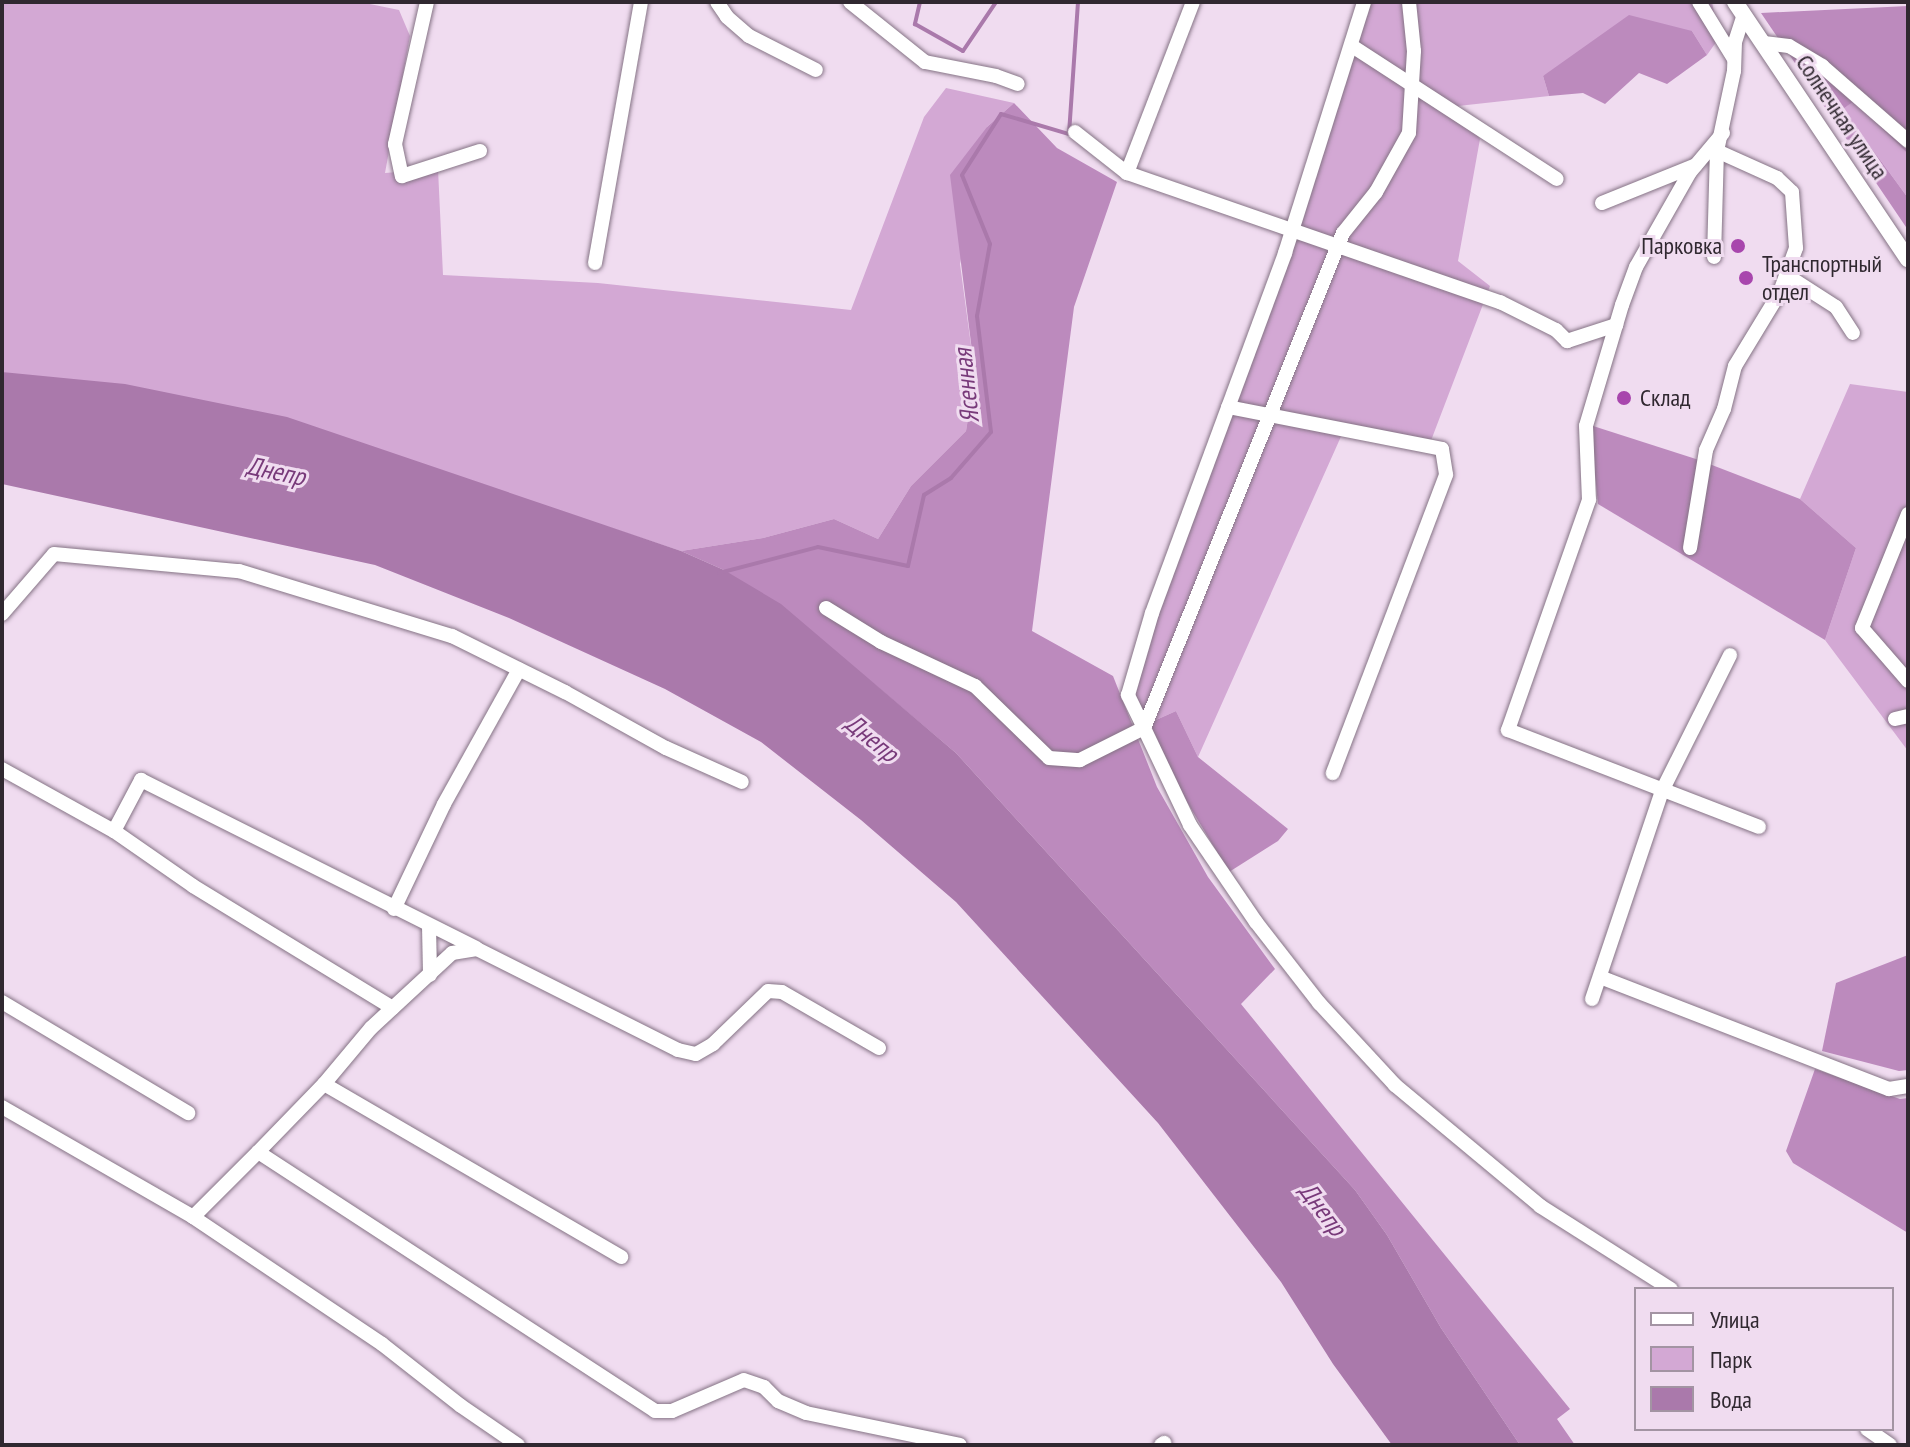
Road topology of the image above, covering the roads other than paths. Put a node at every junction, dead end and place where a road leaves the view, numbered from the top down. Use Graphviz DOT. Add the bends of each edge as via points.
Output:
graph roads {
  1 [pos="427,2"];
  2 [pos="641,2"];
  3 [pos="717,2"];
  4 [pos="842,2"];
  5 [pos="850,2"];
  6 [pos="1193,2"];
  7 [pos="1364,2"];
  8 [pos="1409,2"];
  9 [pos="1699,2"];
  10 [pos="1739,8"];
  11 [pos="866,15"];
  12 [pos="1764,43"];
  13 [pos="1352,46"];
  14 [pos="1734,59"];
  15 [pos="816,70"];
  16 [pos="1018,84"];
  17 [pos="1412,84"];
  18 [pos="1075,132"];
  19 [pos="1723,133"];
  20 [pos="1908,141"];
  21 [pos="480,151"];
  22 [pos="1717,151"];
  23 [pos="1696,165"];
  24 [pos="1127,173"];
  25 [pos="1557,179"];
  26 [pos="1602,203"];
  27 [pos="1292,228"];
  28 [pos="1339,249"];
  29 [pos="1714,257"];
  30 [pos="1908,259"];
  31 [pos="595,263"];
  32 [pos="1786,275"];
  33 [pos="1616,325"];
  34 [pos="1853,333"];
  35 [pos="1228,407"];
  36 [pos="1267,416"];
  37 [pos="1908,514"];
  38 [pos="1690,548"];
  39 [pos="826,608"];
  40 [pos="2,614"];
  41 [pos="1730,655"];
  42 [pos="519,669"];
  43 [pos="1908,681"];
  44 [pos="1144,728"];
  45 [pos="2,769"];
  46 [pos="1333,773"];
  47 [pos="742,782"];
  48 [pos="1662,791"];
  49 [pos="1759,827"];
  50 [pos="114,831"];
  51 [pos="394,909"];
  52 [pos="429,926"];
  53 [pos="477,949"];
  54 [pos="430,975"];
  55 [pos="1600,977"];
  56 [pos="1592,999"];
  57 [pos="2,1002"];
  58 [pos="393,1008"];
  59 [pos="879,1048"];
  60 [pos="324,1084"];
  61 [pos="1908,1086"];
  62 [pos="2,1107"];
  63 [pos="188,1113"];
  64 [pos="258,1152"];
  65 [pos="193,1217"];
  66 [pos="621,1257"];
  67 [pos="1668,1287"];
  68 [pos="1870,1431"];
  69 [pos="518,1445"];
  70 [pos="960,1445"];
  71 [pos="1890,1445"];
  1 -- 21 [label="street" via="395,144 402,176"];
  2 -- 31 [label="street"];
  3 -- 15 [label="street" via="749,36"];
  4 -- 11 [label="street"];
  5 -- 11 [label="street"];
  6 -- 24 [label="street"];
  7 -- 13 [label="street"];
  8 -- 17 [label="street"];
  9 -- 14 [label="street"];
  10 -- 12 [label="street, Солнечная улица"];
  10 -- 14 [label="street"];
  11 -- 16 [label="street" via="925,62"];
  12 -- 20 [label="street" via="1789,46 1822,66"];
  12 -- 30 [label="street, Солнечная улица"];
  13 -- 17 [label="street"];
  13 -- 27 [label="street"];
  14 -- 19 [label="street"];
  17 -- 25 [label="street"];
  17 -- 28 [label="street" via="1409,133 1376,192 1343,233"];
  18 -- 24 [label="street"];
  19 -- 22 [label="street"];
  19 -- 23 [label="street"];
  22 -- 29 [label="street"];
  22 -- 32 [label="street" via="1777,178 1792,192 1796,248"];
  23 -- 26 [label="street"];
  23 -- 33 [label="street" via="1636,267"];
  24 -- 27 [label="street"];
  27 -- 28 [label="street"];
  27 -- 35 [label="street"];
  28 -- 33 [label="street" via="1500,302 1567,341"];
  28 -- 36 [label="street"];
  32 -- 34 [label="street" via="1836,307"];
  32 -- 38 [label="street" via="1735,366 1706,450"];
  33 -- 48 [label="street" via="1586,426 1589,500 1508,730"];
  35 -- 36 [label="street"];
  35 -- 44 [label="street" via="1152,613 1128,695"];
  36 -- 44 [label="street"];
  36 -- 46 [label="street" via="1442,449 1446,475"];
  37 -- 43 [label="street" via="1862,628"];
  39 -- 44 [label="street" via="881,642 975,686 1049,758 1080,760"];
  40 -- 42 [label="street" via="54,554 239,571 452,636"];
  41 -- 48 [label="street"];
  42 -- 47 [label="street" via="666,748"];
  42 -- 51 [label="street" via="444,804"];
  44 -- 67 [label="street" via="1190,825 1256,922 1319,1003 1384,1073 1540,1206"];
  45 -- 50 [label="street"];
  48 -- 49 [label="street"];
  48 -- 55 [label="street"];
  50 -- 51 [label="street" via="141,780"];
  50 -- 58 [label="street" via="193,886"];
  51 -- 52 [label="street"];
  52 -- 53 [label="street"];
  52 -- 54 [label="street"];
  53 -- 54 [label="street" via="452,953"];
  53 -- 59 [label="street" via="678,1050 696,1054 713,1044 768,991 782,992"];
  54 -- 58 [label="street"];
  55 -- 56 [label="street"];
  55 -- 61 [label="street" via="1889,1089"];
  57 -- 63 [label="street"];
  58 -- 60 [label="street"];
  60 -- 64 [label="street"];
  60 -- 66 [label="street"];
  62 -- 65 [label="street"];
  64 -- 65 [label="street"];
  64 -- 70 [label="street" via="655,1411 672,1411 744,1380 806,1413"];
  65 -- 69 [label="street" via="382,1344"];
  68 -- 71 [label="street"];
}
